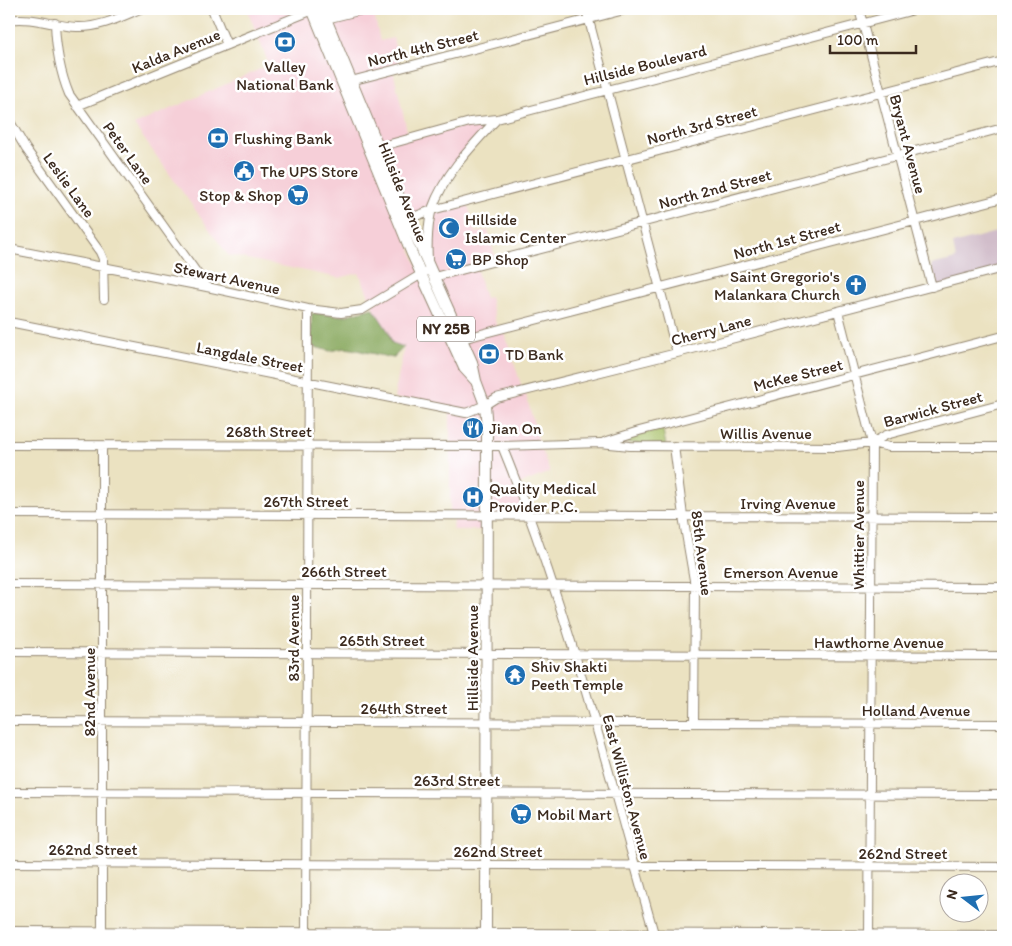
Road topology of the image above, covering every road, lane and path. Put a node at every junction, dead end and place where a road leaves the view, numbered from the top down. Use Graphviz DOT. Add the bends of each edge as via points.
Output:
graph roads {
  1 [pos="140,9"];
  2 [pos="212,9"];
  3 [pos="316,9"];
  4 [pos="366,9"];
  5 [pos="586,9"];
  6 [pos="628,9"];
  7 [pos="859,9"];
  8 [pos="918,9"];
  9 [pos="326,19"];
  10 [pos="589,19"];
  11 [pos="9,20"];
  12 [pos="55,23"];
  13 [pos="862,23"];
  14 [pos="227,45"];
  15 [pos="1003,61"];
  16 [pos="346,82"];
  17 [pos="608,89"];
  18 [pos="880,92"];
  19 [pos="77,106"];
  20 [pos="497,119"];
  21 [pos="9,120"];
  22 [pos="1003,128"];
  23 [pos="379,147"];
  24 [pos="897,156"];
  25 [pos="626,160"];
  26 [pos="1003,198"];
  27 [pos="432,210"];
  28 [pos="408,219"];
  29 [pos="914,221"];
  30 [pos="642,223"];
  31 [pos="9,249"];
  32 [pos="103,268"];
  33 [pos="1003,268"];
  34 [pos="431,270"];
  35 [pos="421,275"];
  36 [pos="207,287"];
  37 [pos="659,287"];
  38 [pos="932,287"];
  39 [pos="104,299"];
  40 [pos="308,309"];
  41 [pos="838,311"];
  42 [pos="9,322"];
  43 [pos="1003,336"];
  44 [pos="462,339"];
  45 [pos="676,353"];
  46 [pos="854,375"];
  47 [pos="476,381"];
  48 [pos="308,382"];
  49 [pos="1003,404"];
  50 [pos="485,405"];
  51 [pos="600,443"];
  52 [pos="872,443"];
  53 [pos="9,445"];
  54 [pos="308,445"];
  55 [pos="487,445"];
  56 [pos="102,446"];
  57 [pos="502,446"];
  58 [pos="528,446"];
  59 [pos="674,446"];
  60 [pos="1003,448"];
  61 [pos="9,514"];
  62 [pos="103,514"];
  63 [pos="308,515"];
  64 [pos="487,516"];
  65 [pos="529,516"];
  66 [pos="604,516"];
  67 [pos="683,516"];
  68 [pos="872,517"];
  69 [pos="1003,517"];
  70 [pos="9,584"];
  71 [pos="103,584"];
  72 [pos="307,585"];
  73 [pos="487,585"];
  74 [pos="553,586"];
  75 [pos="679,586"];
  76 [pos="695,586"];
  77 [pos="872,586"];
  78 [pos="1003,587"];
  79 [pos="9,652"];
  80 [pos="103,652"];
  81 [pos="307,653"];
  82 [pos="488,654"];
  83 [pos="576,654"];
  84 [pos="694,655"];
  85 [pos="755,655"];
  86 [pos="872,655"];
  87 [pos="1003,656"];
  88 [pos="9,721"];
  89 [pos="102,721"];
  90 [pos="307,722"];
  91 [pos="487,722"];
  92 [pos="596,723"];
  93 [pos="694,723"];
  94 [pos="871,723"];
  95 [pos="829,724"];
  96 [pos="1003,724"];
  97 [pos="9,792"];
  98 [pos="102,792"];
  99 [pos="306,793"];
  100 [pos="487,794"];
  101 [pos="614,794"];
  102 [pos="870,795"];
  103 [pos="1003,795"];
  104 [pos="9,863"];
  105 [pos="102,863"];
  106 [pos="306,864"];
  107 [pos="487,865"];
  108 [pos="635,865"];
  109 [pos="870,866"];
  110 [pos="1003,867"];
  111 [pos="9,931"];
  112 [pos="102,934"];
  113 [pos="306,935"];
  114 [pos="486,935"];
  115 [pos="654,935"];
  116 [pos="1003,935"];
  117 [pos="869,936"];
  1 -- 12 [label="street" via="101,24 77,27"];
  2 -- 14 [label="street"];
  3 -- 9 [label="main road, Hillside Avenue / NY 25B"];
  3 -- 14 [label="street, Kalda Avenue"];
  3 -- 16 [label="main road, Hillside Avenue / NY 25B"];
  4 -- 9 [label="street"];
  5 -- 10 [label="street"];
  6 -- 10 [label="street, North 4th Street"];
  7 -- 13 [label="street, Bryant Avenue"];
  8 -- 13 [label="street, Hillside Boulevard"];
  9 -- 16 [label="main road, Hillside Avenue / NY 25B"];
  10 -- 16 [label="street, North 4th Street"];
  10 -- 17 [label="street"];
  11 -- 12 [label="street"];
  12 -- 19 [label="street, Peter Lane" via="60,70"];
  13 -- 17 [label="street, Hillside Boulevard"];
  13 -- 18 [label="street, Bryant Avenue"];
  14 -- 19 [label="street, Kalda Avenue"];
  15 -- 18 [label="street, North 3rd Street"];
  16 -- 23 [label="main road, Hillside Avenue / NY 25B"];
  16 -- 35 [label="main road, Hillside Avenue / NY 25B"];
  17 -- 20 [label="street, Hillside Boulevard"];
  17 -- 25 [label="street"];
  18 -- 24 [label="street, Bryant Avenue"];
  18 -- 25 [label="street, North 3rd Street"];
  19 -- 36 [label="street, Peter Lane"];
  20 -- 23 [label="street, Hillside Boulevard" via="470,122"];
  20 -- 27 [label="street" via="448,176"];
  21 -- 32 [label="street, Leslie Lane" via="100,252"];
  22 -- 24 [label="street, North 2nd Street"];
  23 -- 28 [label="main road, Hillside Avenue / NY 25B"];
  24 -- 29 [label="street, Bryant Avenue"];
  24 -- 30 [label="street, North 2nd Street"];
  25 -- 27 [label="street, North 3rd Street"];
  25 -- 30 [label="street"];
  26 -- 29 [label="street, North 1st Street"];
  27 -- 28 [label="street, North 3rd Street"];
  27 -- 34 [label="street" via="428,248"];
  28 -- 34 [label="main road, Hillside Avenue / NY 25B"];
  29 -- 37 [label="street, North 1st Street"];
  29 -- 38 [label="street, Bryant Avenue"];
  30 -- 34 [label="street, North 2nd Street"];
  30 -- 37 [label="street"];
  31 -- 32 [label="street, Stewart Avenue"];
  32 -- 36 [label="street, Stewart Avenue"];
  32 -- 39 [label="street"];
  33 -- 38 [label="street, Cherry Lane"];
  34 -- 35 [label="street, Stewart Avenue"];
  34 -- 44 [label="main road, Hillside Avenue / NY 25B"];
  35 -- 40 [label="street, Stewart Avenue" via="362,310 341,314"];
  35 -- 47 [label="main road, Hillside Avenue / NY 25B" via="464,368"];
  36 -- 40 [label="street, Stewart Avenue"];
  37 -- 44 [label="street, North 1st Street"];
  37 -- 45 [label="street"];
  38 -- 41 [label="street, Cherry Lane"];
  40 -- 48 [label="street, 83rd Avenue"];
  41 -- 45 [label="street, Cherry Lane"];
  41 -- 46 [label="street, Whittier Avenue"];
  42 -- 48 [label="street, Langdale Street"];
  43 -- 46 [label="street, McKee Street"];
  44 -- 47 [label="main road, Hillside Avenue / NY 25B"];
  45 -- 50 [label="street, Cherry Lane" via="496,398"];
  46 -- 51 [label="street, McKee Street"];
  46 -- 52 [label="street, Whittier Avenue"];
  47 -- 50 [label="main road, Hillside Avenue / NY 25B"];
  48 -- 50 [label="street, Langdale Street" via="466,414"];
  48 -- 54 [label="street, 83rd Avenue"];
  49 -- 52 [label="street, Barwick Street" via="886,435"];
  50 -- 55 [label="main road, Hillside Avenue / NY 25B"];
  51 -- 58 [label="street, Willis Avenue"];
  51 -- 59 [label="street, Willis Avenue"];
  52 -- 59 [label="street, Willis Avenue" via="837,447"];
  52 -- 60 [label="street, Willis Avenue" via="889,447"];
  52 -- 68 [label="street, Whittier Avenue"];
  53 -- 56 [label="street, 268th Street"];
  54 -- 55 [label="street, 268th Street"];
  54 -- 56 [label="street, 268th Street"];
  54 -- 63 [label="street, 83rd Avenue"];
  55 -- 57 [label="street, 268th Street"];
  55 -- 64 [label="main road, Hillside Avenue / NY 25B"];
  56 -- 62 [label="street, 82nd Avenue"];
  57 -- 58 [label="street, 268th Street"];
  57 -- 65 [label="street, East Williston Avenue"];
  59 -- 67 [label="street, 85th Avenue"];
  61 -- 62 [label="street, 267th Street"];
  62 -- 63 [label="street, 267th Street"];
  62 -- 71 [label="street, 82nd Avenue"];
  63 -- 64 [label="street, 267th Street"];
  63 -- 72 [label="street, 83rd Avenue"];
  64 -- 65 [label="street, 267th Street"];
  64 -- 73 [label="main road, Hillside Avenue / NY 25B"];
  65 -- 66 [label="street, 267th Street"];
  65 -- 74 [label="street, East Williston Avenue"];
  66 -- 67 [label="street, Irving Avenue"];
  67 -- 68 [label="street, Irving Avenue"];
  67 -- 76 [label="street, 85th Avenue"];
  68 -- 69 [label="street, Irving Avenue"];
  68 -- 77 [label="street, Whittier Avenue"];
  70 -- 71 [label="street, 266th Street"];
  71 -- 72 [label="street, 266th Street"];
  71 -- 80 [label="street, 82nd Avenue"];
  72 -- 73 [label="street, 266th Street"];
  72 -- 81 [label="street, 83rd Avenue"];
  73 -- 74 [label="street, 266th Street"];
  73 -- 82 [label="main road, Hillside Avenue / NY 25B"];
  74 -- 75 [label="street, 266th Street"];
  74 -- 83 [label="street, East Williston Avenue"];
  75 -- 76 [label="street, Emerson Avenue"];
  76 -- 77 [label="street, Emerson Avenue"];
  76 -- 84 [label="street, 85th Avenue"];
  77 -- 78 [label="street, Emerson Avenue"];
  77 -- 86 [label="street, Whittier Avenue"];
  79 -- 80 [label="street, 265th Street"];
  80 -- 81 [label="street, 265th Street"];
  80 -- 89 [label="street, 82nd Avenue"];
  81 -- 82 [label="street, 265th Street"];
  81 -- 90 [label="street, 83rd Avenue"];
  82 -- 83 [label="street, 265th Street"];
  82 -- 91 [label="main road, Hillside Avenue / NY 25B"];
  83 -- 84 [label="street, 265th Street"];
  83 -- 92 [label="street, East Williston Avenue"];
  84 -- 85 [label="street, 265th Street"];
  84 -- 93 [label="street, 85th Avenue"];
  85 -- 86 [label="street, Hawthorne Avenue"];
  86 -- 87 [label="street, Hawthorne Avenue"];
  86 -- 94 [label="street, Whittier Avenue"];
  88 -- 89 [label="street, 264th Street"];
  89 -- 90 [label="street, 264th Street"];
  89 -- 98 [label="street, 82nd Avenue"];
  90 -- 91 [label="street, 264th Street"];
  90 -- 99 [label="street, 83rd Avenue"];
  91 -- 92 [label="street, 264th Street"];
  91 -- 100 [label="main road, Hillside Avenue / NY 25B"];
  92 -- 93 [label="street, 264th Street"];
  92 -- 101 [label="street, East Williston Avenue"];
  93 -- 95 [label="street, 264th Street"];
  94 -- 95 [label="street, Holland Avenue"];
  94 -- 96 [label="street, Holland Avenue"];
  94 -- 102 [label="street, Whittier Avenue"];
  97 -- 98 [label="street, 263rd Street"];
  98 -- 99 [label="street, 263rd Street"];
  98 -- 105 [label="street, 82nd Avenue"];
  99 -- 100 [label="street, 263rd Street"];
  99 -- 106 [label="street, 83rd Avenue"];
  100 -- 101 [label="street, 263rd Street"];
  100 -- 107 [label="main road, Hillside Avenue / NY 25B"];
  101 -- 102 [label="street, 263rd Street"];
  101 -- 108 [label="street, East Williston Avenue"];
  102 -- 103 [label="street, 263rd Street"];
  102 -- 109 [label="street, Whittier Avenue"];
  104 -- 105 [label="street, 262nd Street"];
  105 -- 106 [label="street, 262nd Street"];
  105 -- 112 [label="street, 82nd Avenue"];
  106 -- 107 [label="street, 262nd Street"];
  106 -- 113 [label="street, 83rd Avenue"];
  107 -- 108 [label="street, 262nd Street"];
  107 -- 114 [label="main road, Hillside Avenue / NY 25B"];
  108 -- 109 [label="street, 262nd Street"];
  108 -- 115 [label="street, East Williston Avenue"];
  109 -- 110 [label="street, 262nd Street"];
  109 -- 117 [label="street, Whittier Avenue"];
  111 -- 112 [label="street"];
  112 -- 113 [label="street"];
  113 -- 114 [label="street"];
  114 -- 115 [label="street"];
  115 -- 117 [label="street"];
  116 -- 117 [label="street"];
}
